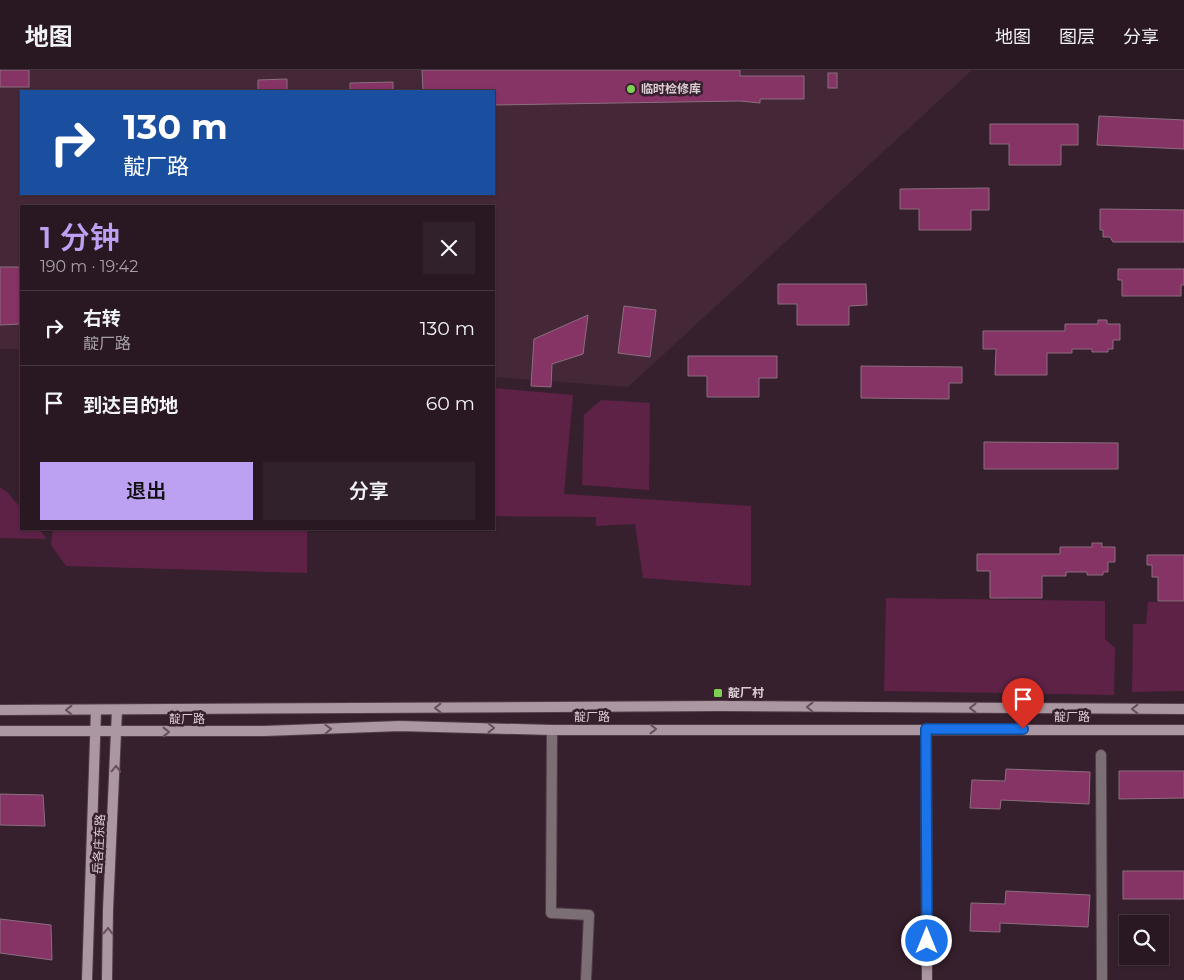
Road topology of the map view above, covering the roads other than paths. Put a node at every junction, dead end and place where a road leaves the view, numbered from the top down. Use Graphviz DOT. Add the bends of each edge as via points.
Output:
graph roads {
  1 [pos="1184,709"];
  2 [pos="0,710"];
  3 [pos="96,710"];
  4 [pos="118,710"];
  5 [pos="926,729"];
  6 [pos="552,730"];
  7 [pos="1184,730"];
  8 [pos="0,731"];
  9 [pos="96,732"];
  10 [pos="117,732"];
  11 [pos="1101,755"];
  12 [pos="87,980"];
  13 [pos="106,980"];
  14 [pos="586,980"];
  15 [pos="927,980"];
  16 [pos="1102,980"];
  1 -- 4 [label="main road, one-way" via="710,706"];
  3 -- 2 [label="main road, one-way"];
  3 -- 4 [label="main road"];
  3 -- 9 [label="main road, 岳各庄东路"];
  4 -- 10 [label="main road, 岳各庄东路"];
  6 -- 5 [label="main road, 靛厂路, one-way"];
  5 -- 7 [label="main road, 靛厂路"];
  5 -- 15 [label="main road"];
  10 -- 6 [label="main road, 靛厂路, one-way" via="400,726"];
  6 -- 14 [label="street" via="551,913 589,915"];
  8 -- 9 [label="main road, 靛厂路"];
  9 -- 10 [label="main road, 靛厂路"];
  9 -- 12 [label="main road, 岳各庄东路"];
  13 -- 10 [label="main road, 岳各庄东路, one-way"];
  11 -- 16 [label="street"];
}
